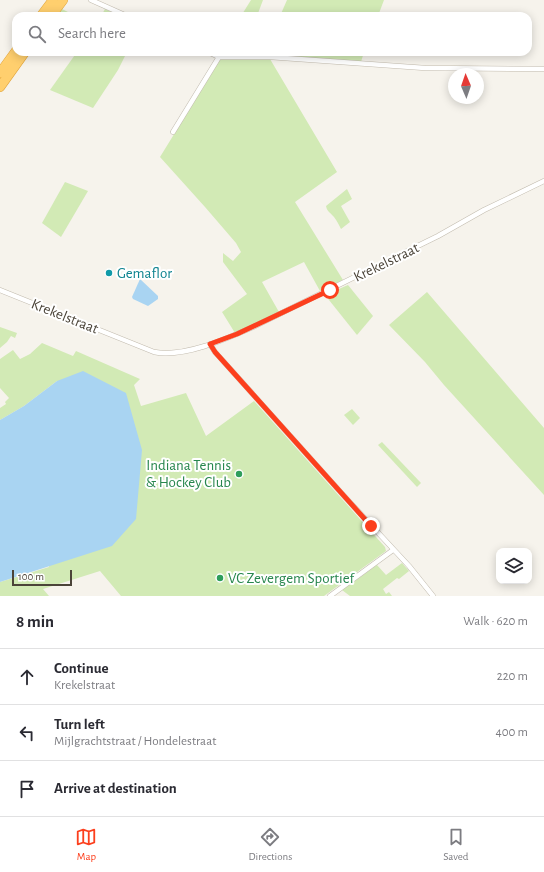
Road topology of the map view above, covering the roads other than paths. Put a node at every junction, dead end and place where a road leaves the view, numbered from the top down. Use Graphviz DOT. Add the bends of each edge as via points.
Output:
graph roads {
  1 [pos="53,0"];
  2 [pos="63,0"];
  3 [pos="91,0"];
  4 [pos="44,12"];
  5 [pos="54,12"];
  6 [pos="118,12"];
  7 [pos="12,56"];
  8 [pos="22,56"];
  9 [pos="219,57"];
  10 [pos="544,69"];
  11 [pos="0,73"];
  12 [pos="0,87"];
  13 [pos="173,132"];
  14 [pos="544,181"];
  15 [pos="0,290"];
  16 [pos="210,344"];
  17 [pos="393,550"];
  18 [pos="330,596"];
  19 [pos="433,596"];
  1 -- 4 [label="highway"];
  2 -- 5 [label="highway"];
  3 -- 6 [label="street"];
  7 -- 11 [label="highway"];
  8 -- 12 [label="highway"];
  9 -- 10 [label="street" via="270,57 441,69"];
  9 -- 13 [label="street"];
  14 -- 16 [label="street, Krekelstraat" via="248,330"];
  15 -- 16 [label="street, Krekelstraat" via="154,352 180,352"];
  16 -- 17 [label="street"];
  17 -- 18 [label="street"];
  17 -- 19 [label="street"];
}
